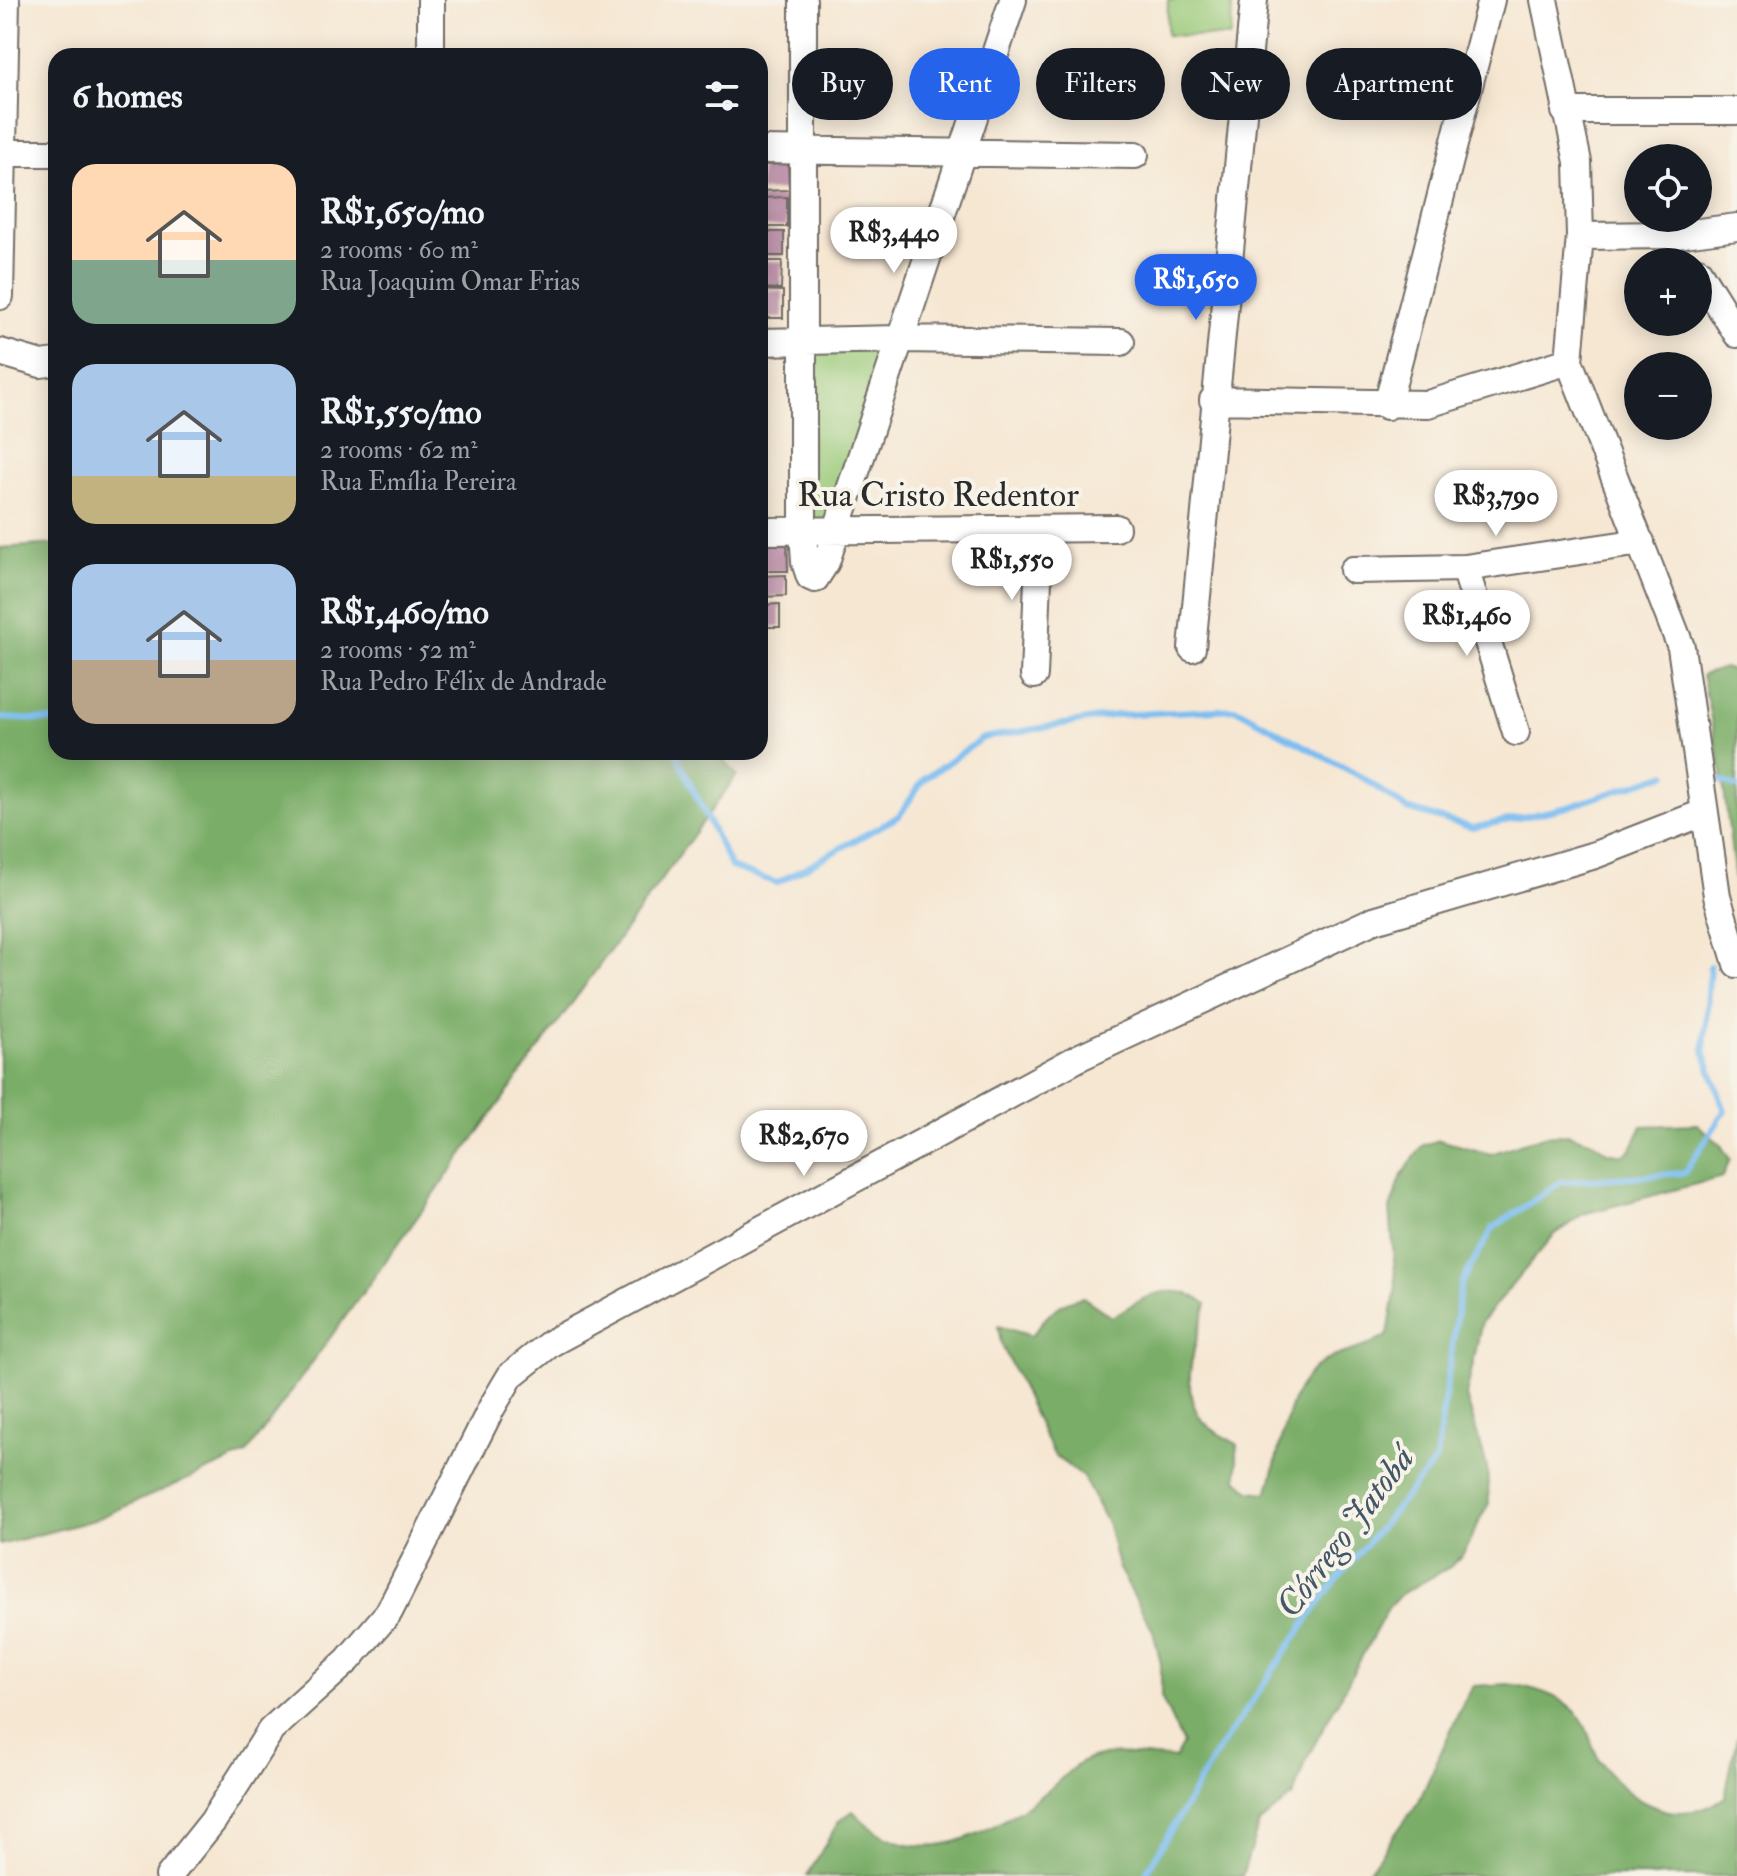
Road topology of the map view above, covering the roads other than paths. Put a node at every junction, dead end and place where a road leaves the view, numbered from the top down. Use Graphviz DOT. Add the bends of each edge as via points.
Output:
graph roads {
  1 [pos="6,0"];
  2 [pos="431,0"];
  3 [pos="803,0"];
  4 [pos="1013,0"];
  5 [pos="1254,0"];
  6 [pos="1491,0"];
  7 [pos="1544,0"];
  8 [pos="431,48"];
  9 [pos="1565,111"];
  10 [pos="1737,111"];
  11 [pos="768,150"];
  12 [pos="803,150"];
  13 [pos="1,153"];
  14 [pos="48,153"];
  15 [pos="962,154"];
  16 [pos="1135,155"];
  17 [pos="1737,227"];
  18 [pos="1676,235"];
  19 [pos="1580,236"];
  20 [pos="1684,248"];
  21 [pos="1712,294"];
  22 [pos="0,296"];
  23 [pos="1737,334"];
  24 [pos="899,339"];
  25 [pos="768,342"];
  26 [pos="1121,342"];
  27 [pos="804,343"];
  28 [pos="0,352"];
  29 [pos="1569,361"];
  30 [pos="48,363"];
  31 [pos="1213,400"];
  32 [pos="1387,406"];
  33 [pos="1116,528"];
  34 [pos="768,531"];
  35 [pos="803,531"];
  36 [pos="836,531"];
  37 [pos="1040,531"];
  38 [pos="1641,542"];
  39 [pos="1465,568"];
  40 [pos="1353,570"];
  41 [pos="1192,648"];
  42 [pos="1034,675"];
  43 [pos="1516,732"];
  44 [pos="1703,813"];
  45 [pos="1737,964"];
  46 [pos="169,1876"];
  1 -- 13 [label="street"];
  2 -- 8 [label="street"];
  3 -- 12 [label="street"];
  4 -- 15 [label="street"];
  5 -- 31 [label="street"];
  6 -- 32 [label="street"];
  7 -- 9 [label="street"];
  9 -- 10 [label="street"];
  9 -- 19 [label="street" via="1578,162"];
  11 -- 12 [label="street"];
  12 -- 15 [label="street"];
  12 -- 27 [label="street"];
  13 -- 14 [label="street"];
  13 -- 22 [label="street"];
  15 -- 16 [label="street"];
  15 -- 24 [label="street"];
  17 -- 18 [label="street"];
  18 -- 19 [label="street"];
  18 -- 20 [label="street"];
  19 -- 29 [label="street"];
  21 -- 23 [label="street"];
  24 -- 26 [label="street"];
  24 -- 27 [label="street"];
  24 -- 36 [label="street"];
  25 -- 27 [label="street"];
  27 -- 35 [label="street"];
  28 -- 30 [label="street"];
  29 -- 32 [label="street" via="1428,404"];
  29 -- 38 [label="street"];
  31 -- 32 [label="street"];
  31 -- 41 [label="street"];
  33 -- 37 [label="street, Rua Cristo Redentor"];
  34 -- 35 [label="street, Rua Cristo Redentor"];
  35 -- 36 [label="street, Rua Cristo Redentor"];
  35 -- 36 [label="street" via="805,562 815,579 822,573"];
  36 -- 37 [label="street, Rua Cristo Redentor"];
  37 -- 42 [label="street"];
  38 -- 39 [label="street"];
  38 -- 44 [label="street" via="1681,647"];
  39 -- 40 [label="street"];
  39 -- 43 [label="street"];
  44 -- 45 [label="street" via="1717,896"];
  44 -- 46 [label="street" via="1595,855 1374,920 1080,1057 541,1350 511,1375 492,1407 389,1612 348,1660 271,1730 213,1821"];
}
